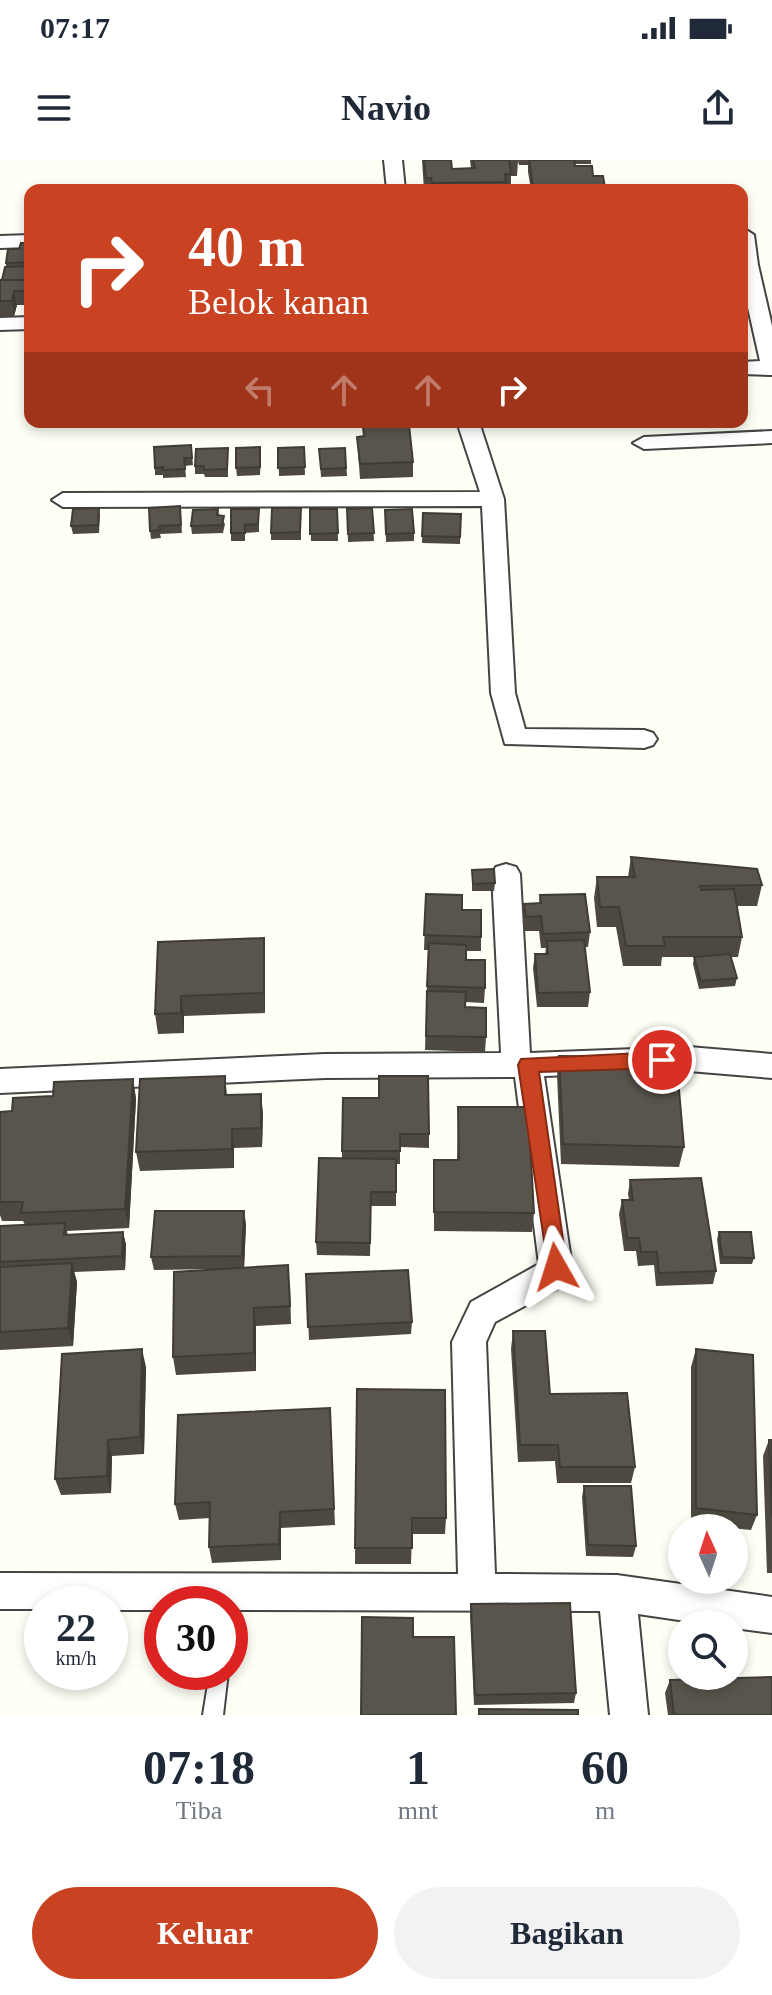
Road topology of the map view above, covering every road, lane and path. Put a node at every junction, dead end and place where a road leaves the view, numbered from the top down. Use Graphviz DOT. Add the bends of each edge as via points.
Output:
graph roads {
  1 [pos="393,160"];
  2 [pos="395,184"];
  3 [pos="748,237"];
  4 [pos="24,241"];
  5 [pos="0,242"];
  6 [pos="765,242"];
  7 [pos="748,265"];
  8 [pos="24,323"];
  9 [pos="0,324"];
  10 [pos="748,368"];
  11 [pos="772,368"];
  12 [pos="470,428"];
  13 [pos="772,437"];
  14 [pos="644,443"];
  15 [pos="493,499"];
  16 [pos="63,500"];
  17 [pos="644,739"];
  18 [pos="506,874"];
  19 [pos="522,1065"];
  20 [pos="772,1066"];
  21 [pos="0,1081"];
  22 [pos="0,1591"];
  23 [pos="477,1592"];
  24 [pos="617,1593"];
  25 [pos="144,1595"];
  26 [pos="248,1597"];
  27 [pos="772,1615"];
  28 [pos="216,1690"];
  29 [pos="213,1715"];
  30 [pos="629,1715"];
  1 -- 2 [label="street"];
  3 -- 6 [label="street"];
  4 -- 5 [label="street"];
  7 -- 11 [label="street"];
  8 -- 9 [label="street"];
  10 -- 11 [label="street"];
  12 -- 15 [label="street"];
  13 -- 14 [label="street"];
  15 -- 16 [label="street"];
  15 -- 17 [label="street" via="503,693 514,738"];
  18 -- 19 [label="street"];
  19 -- 20 [label="street" via="689,1059"];
  19 -- 21 [label="street" via="325,1066"];
  19 -- 23 [label="street" via="556,1267 549,1277 483,1312 469,1342"];
  22 -- 25 [label="street"];
  23 -- 24 [label="street"];
  23 -- 26 [label="street"];
  24 -- 27 [label="street"];
  24 -- 30 [label="street"];
  28 -- 29 [label="lane"];
}
